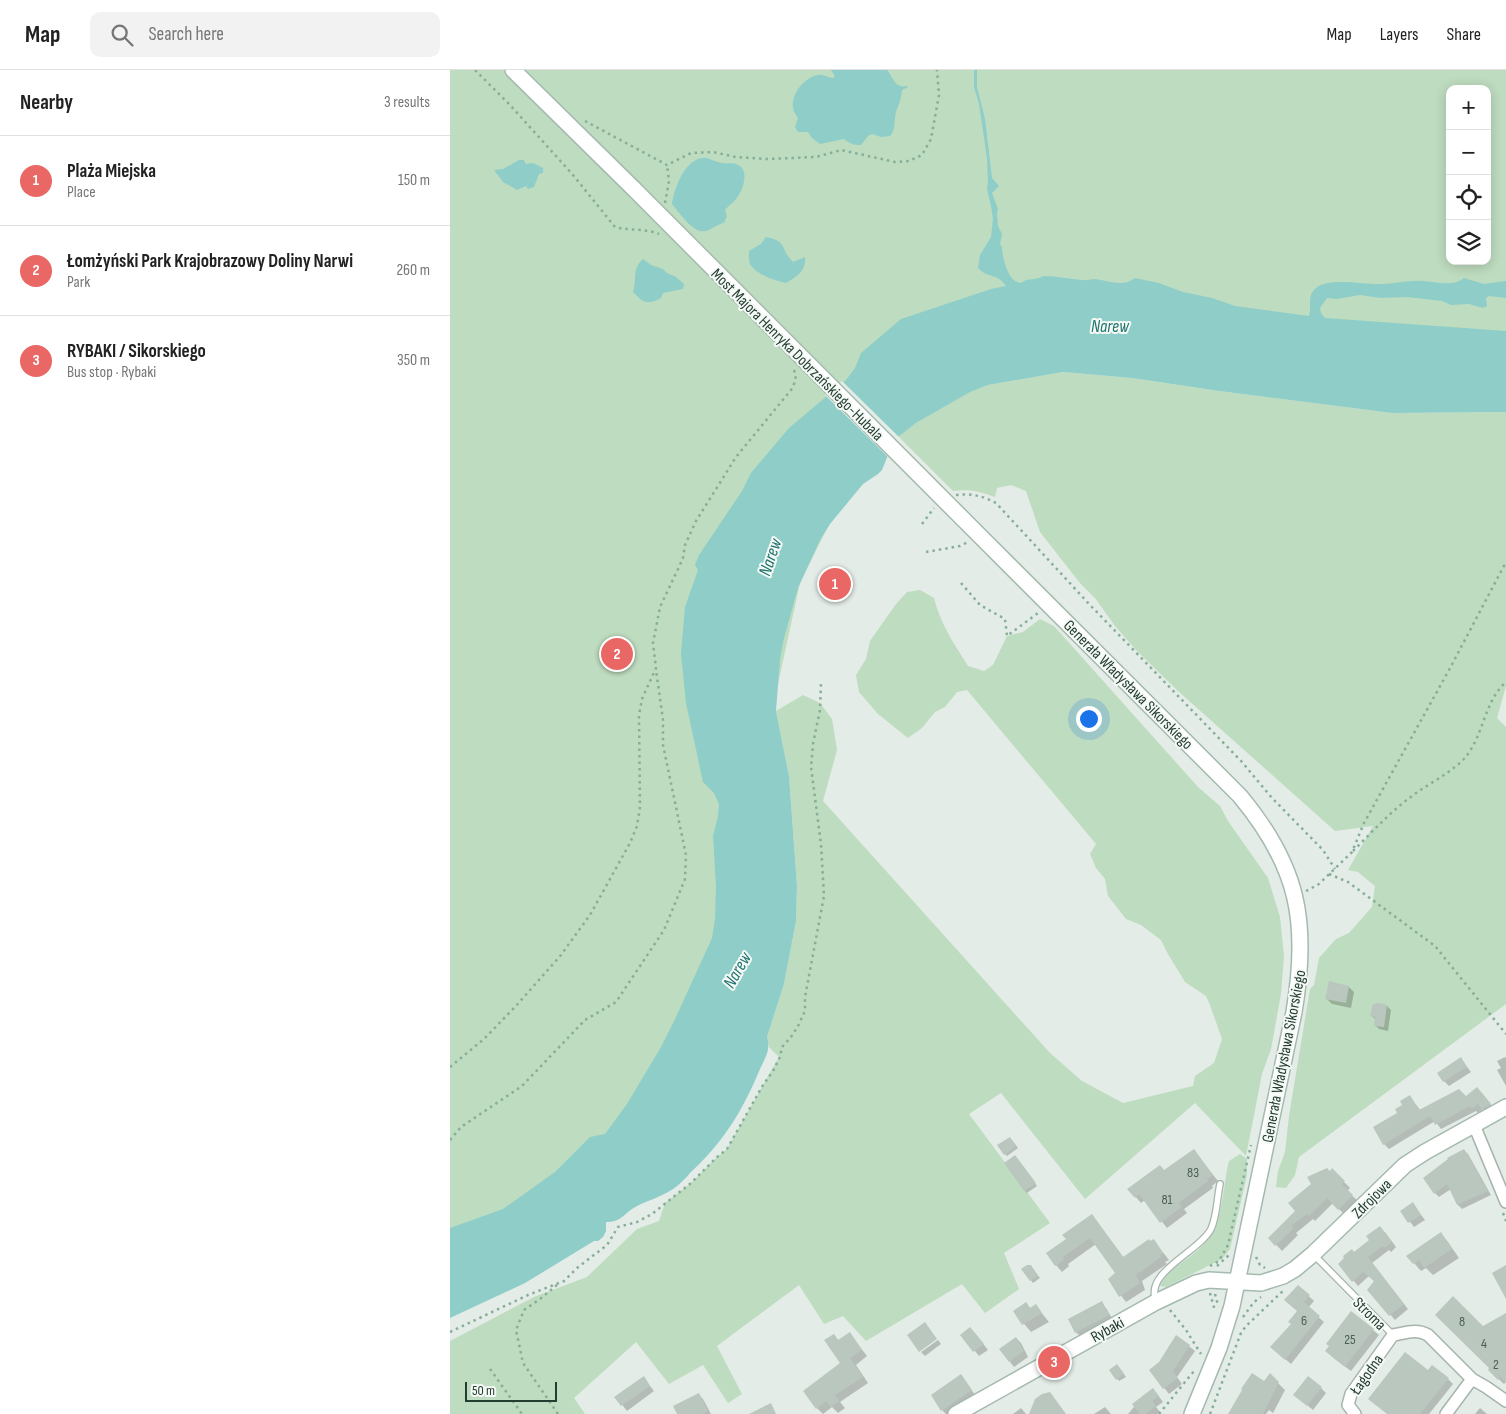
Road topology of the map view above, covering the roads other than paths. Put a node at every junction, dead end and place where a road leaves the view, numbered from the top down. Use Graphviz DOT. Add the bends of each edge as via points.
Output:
graph roads {
  1 [pos="513,70"];
  2 [pos="962,518"];
  3 [pos="1506,1107"];
  4 [pos="1474,1126"];
  5 [pos="1220,1184"];
  6 [pos="1504,1207"];
  7 [pos="1313,1254"];
  8 [pos="1238,1281"];
  9 [pos="1161,1304"];
  10 [pos="1393,1335"];
  11 [pos="1472,1379"];
  12 [pos="1506,1401"];
  13 [pos="956,1414"];
  14 [pos="1192,1414"];
  15 [pos="1354,1414"];
  16 [pos="1446,1414"];
  1 -- 2 [label="street, Most Majora Henryka Dobrzańskiego-Hubala, bridge"];
  2 -- 8 [label="street, Generała Władysława Sikorskiego" via="1240,796 1271,837 1285,865 1300,923 1299,985"];
  3 -- 4 [label="street, Zdrojowa"];
  4 -- 6 [label="street"];
  4 -- 7 [label="street, Zdrojowa" via="1406,1165"];
  5 -- 9 [label="lane" via="1211,1229 1197,1247 1173,1264 1153,1288 1153,1295"];
  7 -- 8 [label="street, Zdrojowa" via="1295,1269 1273,1280 1262,1283"];
  7 -- 10 [label="lane, Stroma"];
  8 -- 9 [label="street, Rybaki" via="1196,1283"];
  8 -- 14 [label="street, Generała Władysława Sikorskiego" via="1219,1348"];
  9 -- 13 [label="street, Rybaki"];
  10 -- 11 [label="street, Stroma" via="1414,1331 1424,1333"];
  10 -- 15 [label="street, Łagodna" via="1351,1394 1348,1405"];
  11 -- 12 [label="street, Stroma"];
  11 -- 16 [label="street"];
}
